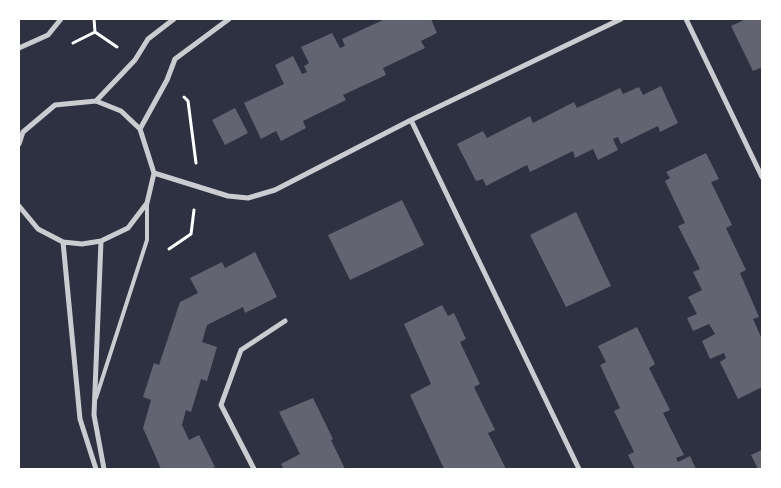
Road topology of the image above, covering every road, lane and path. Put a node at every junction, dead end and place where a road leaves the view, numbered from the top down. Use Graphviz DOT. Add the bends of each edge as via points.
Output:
graph roads {
  1 [pos="61,19"];
  2 [pos="94,19"];
  3 [pos="174,19"];
  4 [pos="229,19"];
  5 [pos="621,19"];
  6 [pos="686,19"];
  7 [pos="95,32"];
  8 [pos="19,48"];
  9 [pos="96,101"];
  10 [pos="411,120"];
  11 [pos="140,129"];
  12 [pos="19,144"];
  13 [pos="154,173"];
  14 [pos="762,177"];
  15 [pos="147,203"];
  16 [pos="19,207"];
  17 [pos="63,242"];
  18 [pos="101,242"];
  19 [pos="285,321"];
  20 [pos="95,402"];
  21 [pos="96,469"];
  22 [pos="104,469"];
  23 [pos="254,469"];
  24 [pos="579,469"];
  1 -- 8 [label="street" via="48,35"];
  2 -- 7 [label="path"];
  3 -- 9 [label="street" via="148,39 135,60"];
  4 -- 11 [label="street" via="175,59"];
  5 -- 10 [label="street"];
  6 -- 14 [label="street"];
  9 -- 11 [label="street" via="121,111"];
  9 -- 12 [label="street" via="55,105 23,132"];
  10 -- 13 [label="street" via="275,190 248,198 228,196"];
  10 -- 24 [label="street"];
  11 -- 13 [label="street"];
  13 -- 15 [label="street"];
  15 -- 18 [label="street" via="128,228"];
  15 -- 20 [label="lane" via="147,240"];
  16 -- 17 [label="street" via="38,229"];
  17 -- 18 [label="street"];
  17 -- 21 [label="street" via="80,419"];
  18 -- 20 [label="street"];
  19 -- 23 [label="street" via="241,350 221,405"];
  20 -- 22 [label="street" via="94,415"];
}
